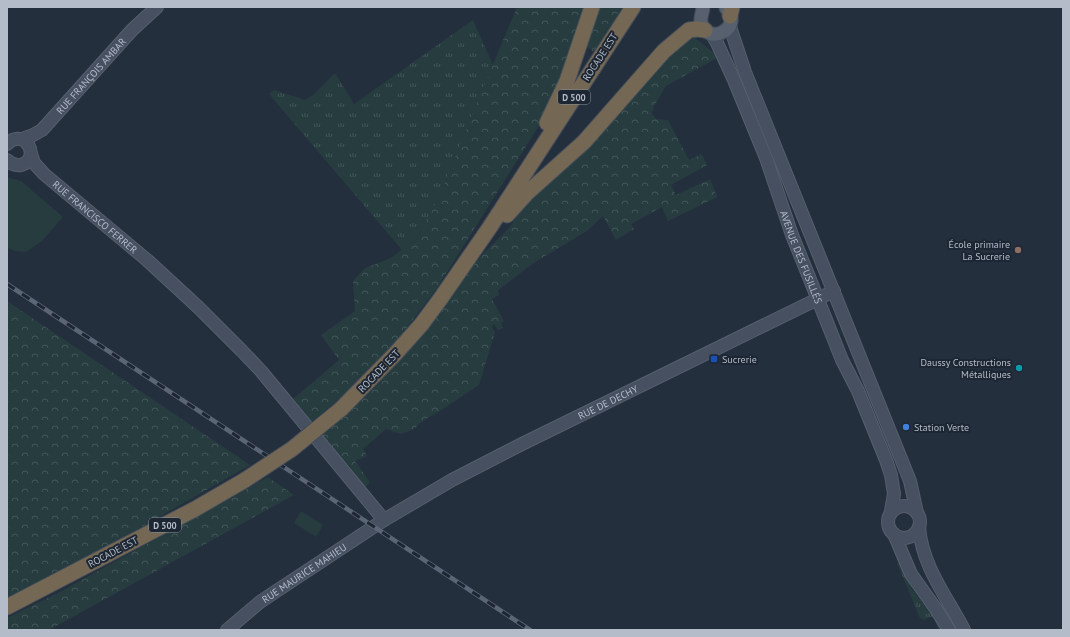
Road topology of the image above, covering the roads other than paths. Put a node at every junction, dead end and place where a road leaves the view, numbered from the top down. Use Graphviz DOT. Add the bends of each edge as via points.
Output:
graph roads {
  1 [pos="157,7"];
  2 [pos="592,7"];
  3 [pos="632,7"];
  4 [pos="703,7"];
  5 [pos="729,13"];
  6 [pos="708,32"];
  7 [pos="12,140"];
  8 [pos="31,154"];
  9 [pos="7,160"];
  10 [pos="22,164"];
  11 [pos="44,174"];
  12 [pos="515,187"];
  13 [pos="464,266"];
  14 [pos="834,291"];
  15 [pos="818,298"];
  16 [pos="891,511"];
  17 [pos="917,513"];
  18 [pos="384,520"];
  19 [pos="919,527"];
  20 [pos="894,534"];
  21 [pos="7,607"];
  22 [pos="227,630"];
  23 [pos="949,630"];
  24 [pos="964,630"];
  1 -- 7 [label="street, RUE FRANÇOIS AMBAR" via="132,30 42,130"];
  2 -- 12 [label="highway" via="560,96"];
  3 -- 12 [label="highway, ROCADE EST / D 500"];
  4 -- 6 [label="main road, AVENUE DES FUSILLÉS" via="701,20"];
  5 -- 6 [label="main road" via="724,32"];
  5 -- 14 [label="street, AVENUE DES FUSILLÉS" via="731,30 745,72"];
  6 -- 13 [label="highway" via="696,28 689,30 664,51 584,142 518,202 486,244"];
  6 -- 15 [label="street, AVENUE DES FUSILLÉS" via="715,40 732,74"];
  7 -- 8 [label="street, RUE FRANCISCO FERRER" via="29,146"];
  8 -- 10 [label="street"];
  8 -- 11 [label="street, RUE FRANCISCO FERRER" via="34,163"];
  9 -- 10 [label="street, RUE FRANCISCO FERRER" via="14,165"];
  10 -- 11 [label="street, RUE FRANCISCO FERRER"];
  11 -- 18 [label="street, RUE FRANCISCO FERRER" via="147,260 249,358"];
  12 -- 13 [label="highway, ROCADE EST / D 500"];
  13 -- 21 [label="highway, ROCADE EST / D 500, bridge" via="413,334 379,372 341,409 292,449 195,509"];
  14 -- 15 [label="street, RUE DE DECHY"];
  14 -- 17 [label="street, AVENUE DES FUSILLÉS" via="910,481"];
  15 -- 16 [label="street, AVENUE DES FUSILLÉS" via="886,460 894,494"];
  15 -- 18 [label="street, RUE DE DECHY" via="491,460"];
  16 -- 17 [label="street" via="898,506 906,506"];
  16 -- 20 [label="street" via="888,526"];
  17 -- 19 [label="street"];
  18 -- 22 [label="street, RUE MAURICE MAHIEU" via="275,592"];
  19 -- 20 [label="street" via="915,533 907,537 901,538"];
  19 -- 24 [label="street" via="929,566"];
  20 -- 23 [label="street" via="911,574"];
}
